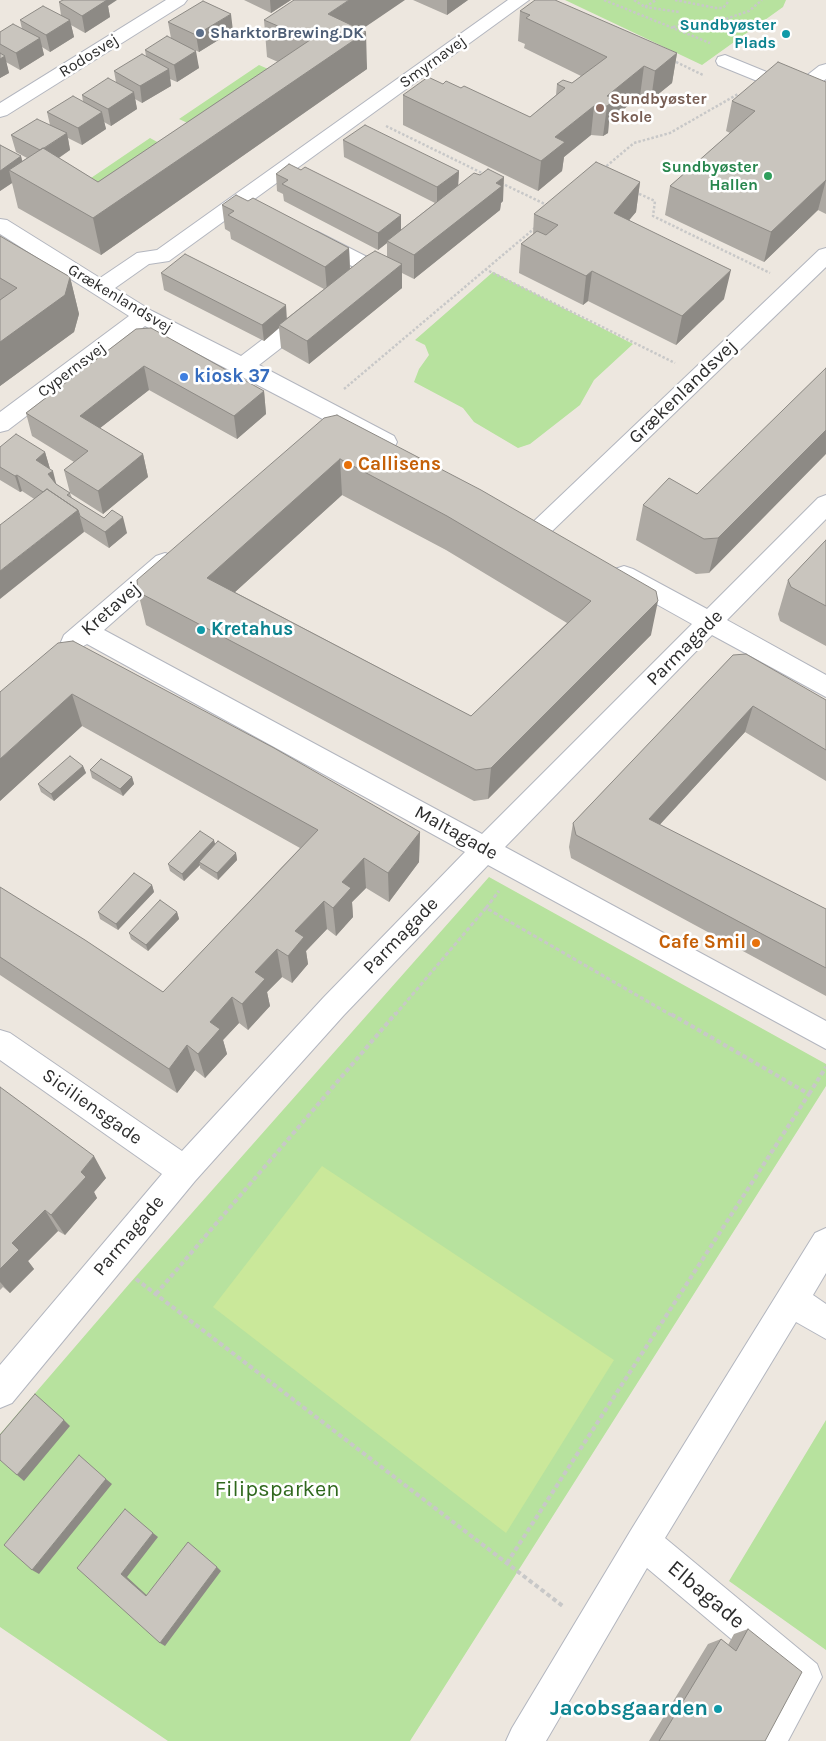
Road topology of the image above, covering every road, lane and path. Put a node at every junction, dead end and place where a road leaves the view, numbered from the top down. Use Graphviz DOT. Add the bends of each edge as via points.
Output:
graph roads {
  1 [pos="178,0"];
  2 [pos="520,0"];
  3 [pos="604,0"];
  4 [pos="634,0"];
  5 [pos="656,0"];
  6 [pos="674,0"];
  7 [pos="727,0"];
  8 [pos="762,0"];
  9 [pos="611,1"];
  10 [pos="645,7"];
  11 [pos="678,12"];
  12 [pos="672,28"];
  13 [pos="670,59"];
  14 [pos="725,61"];
  15 [pos="826,70"];
  16 [pos="705,76"];
  17 [pos="732,89"];
  18 [pos="798,91"];
  19 [pos="826,102"];
  20 [pos="0,111"];
  21 [pos="357,123"];
  22 [pos="596,175"];
  23 [pos="630,190"];
  24 [pos="555,210"];
  25 [pos="541,222"];
  26 [pos="0,226"];
  27 [pos="302,231"];
  28 [pos="826,256"];
  29 [pos="370,267"];
  30 [pos="485,269"];
  31 [pos="795,285"];
  32 [pos="100,288"];
  33 [pos="325,302"];
  34 [pos="144,316"];
  35 [pos="243,366"];
  36 [pos="701,376"];
  37 [pos="325,416"];
  38 [pos="0,424"];
  39 [pos="405,453"];
  40 [pos="826,504"];
  41 [pos="540,529"];
  42 [pos="179,550"];
  43 [pos="609,566"];
  44 [pos="711,622"];
  45 [pos="85,631"];
  46 [pos="57,656"];
  47 [pos="826,687"];
  48 [pos="486,848"];
  49 [pos="826,1036"];
  50 [pos="0,1043"];
  51 [pos="826,1066"];
  52 [pos="809,1094"];
  53 [pos="184,1171"];
  54 [pos="826,1244"];
  55 [pos="110,1259"];
  56 [pos="156,1294"];
  57 [pos="792,1300"];
  58 [pos="826,1323"];
  59 [pos="0,1391"];
  60 [pos="643,1542"];
  61 [pos="507,1564"];
  62 [pos="592,1628"];
  63 [pos="525,1741"];
  64 [pos="767,1741"];
  1 -- 20 [label="street, Rodosvej"];
  2 -- 21 [label="street, Smyrnavej"];
  3 -- 9 [label="path"];
  4 -- 10 [label="path"];
  5 -- 10 [label="path"];
  6 -- 7 [label="path" via="716,8 723,8"];
  8 -- 12 [label="path" via="749,11 717,22 683,24"];
  9 -- 12 [label="path"];
  10 -- 11 [label="path"];
  12 -- 14 [label="path" via="734,53"];
  13 -- 16 [label="path"];
  14 -- 18 [label="street"];
  15 -- 18 [label="street"];
  17 -- 22 [label="path" via="740,93 670,133 634,143"];
  18 -- 19 [label="street"];
  21 -- 24 [label="path"];
  21 -- 32 [label="street, Smyrnavej" via="250,203 162,256 144,258"];
  23 -- 31 [label="path" via="655,201 653,216"];
  25 -- 30 [label="path"];
  26 -- 32 [label="street, Grækenlandsvej"];
  27 -- 29 [label="street"];
  28 -- 31 [label="street, Grækenlandsvej"];
  30 -- 36 [label="path"];
  30 -- 37 [label="path"];
  31 -- 36 [label="street, Grækenlandsvej"];
  32 -- 34 [label="street, Grækenlandsvej"];
  33 -- 35 [label="street"];
  34 -- 35 [label="street, Grækenlandsvej"];
  34 -- 38 [label="street, Cypernsvej"];
  35 -- 37 [label="street, Grækenlandsvej"];
  36 -- 41 [label="street, Grækenlandsvej"];
  37 -- 39 [label="street, Grækenlandsvej"];
  40 -- 44 [label="street, Parmagade"];
  42 -- 45 [label="street, Kretavej"];
  43 -- 44 [label="street"];
  44 -- 47 [label="street"];
  44 -- 48 [label="street, Parmagade"];
  45 -- 46 [label="street, Kretavej"];
  45 -- 48 [label="street, Maltagade"];
  48 -- 49 [label="street, Maltagade"];
  48 -- 53 [label="street, Parmagade" via="334,1006"];
  50 -- 53 [label="street, Siciliensgade"];
  51 -- 52 [label="path"];
  52 -- 56 [label="path" via="486,908"];
  52 -- 61 [label="path"];
  53 -- 55 [label="street, Parmagade"];
  54 -- 57 [label="street"];
  55 -- 56 [label="path"];
  55 -- 59 [label="street, Parmagade"];
  56 -- 61 [label="path"];
  57 -- 58 [label="street"];
  57 -- 60 [label="street"];
  60 -- 62 [label="street"];
  60 -- 64 [label="street, Elbagade" via="804,1677"];
  61 -- 62 [label="path"];
  62 -- 63 [label="street"];
}
